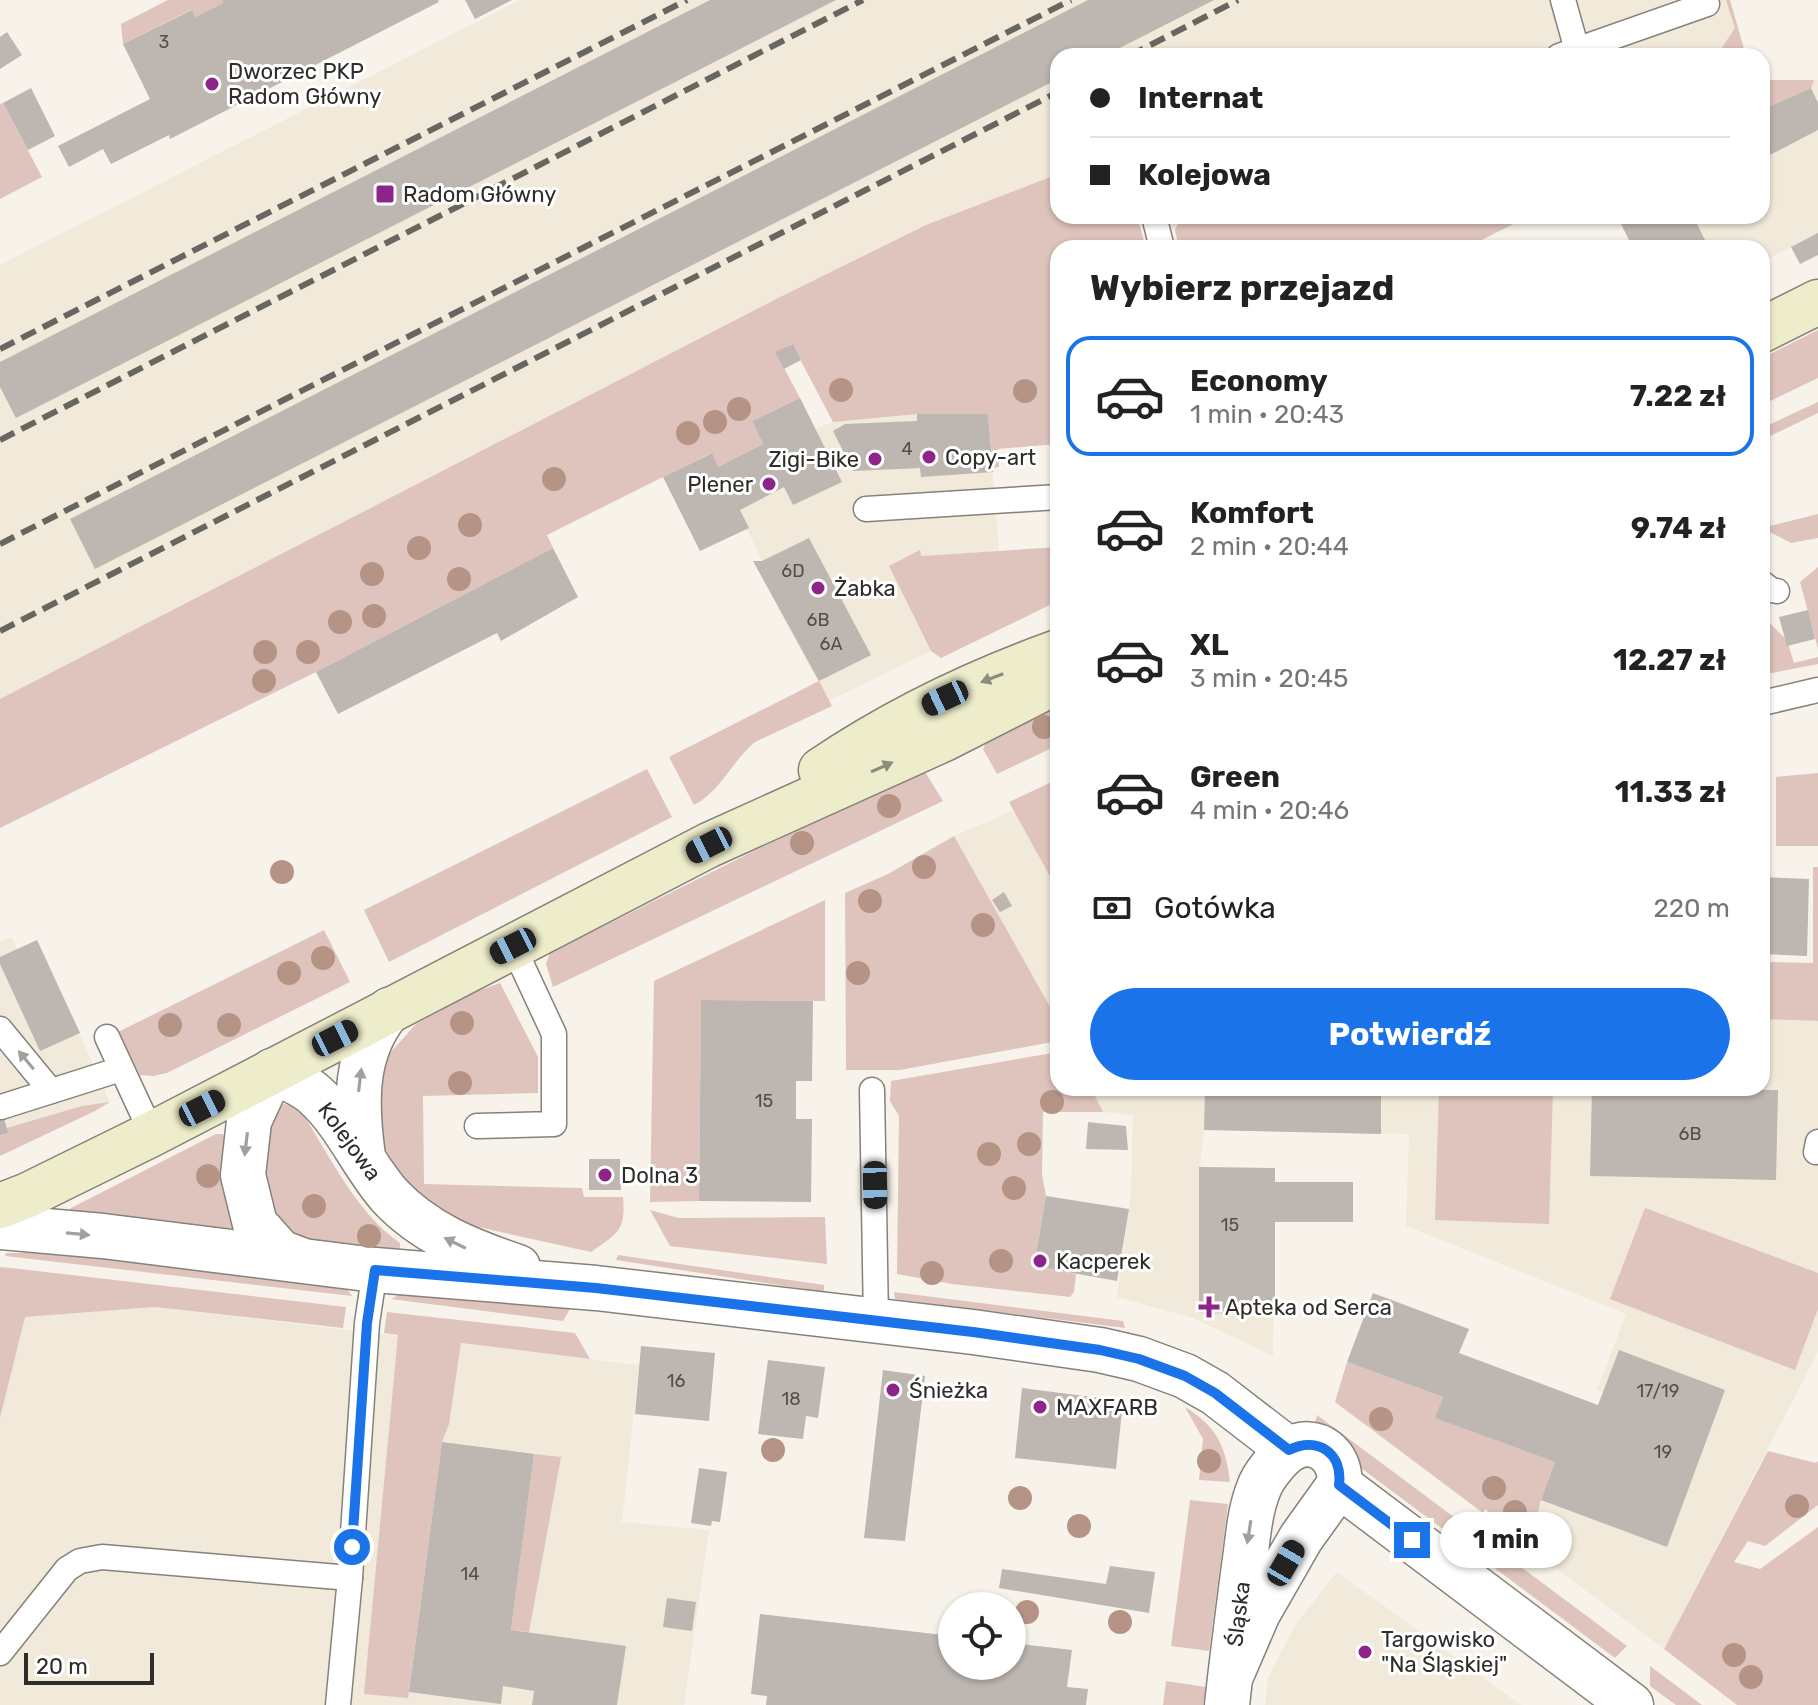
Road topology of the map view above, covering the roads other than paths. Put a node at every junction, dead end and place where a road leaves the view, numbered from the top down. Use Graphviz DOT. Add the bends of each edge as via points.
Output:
graph roads {
  1 [pos="1563,0"];
  2 [pos="1707,4"];
  3 [pos="1568,48"];
  4 [pos="1582,48"];
  5 [pos="1818,302"];
  6 [pos="1770,326"];
  7 [pos="1050,498"];
  8 [pos="866,509"];
  9 [pos="1050,655"];
  10 [pos="1050,685"];
  11 [pos="1818,690"];
  12 [pos="1770,701"];
  13 [pos="709,845"];
  14 [pos="513,946"];
  15 [pos="389,1010"];
  16 [pos="0,1029"];
  17 [pos="107,1037"];
  18 [pos="121,1069"];
  19 [pos="272,1071"];
  20 [pos="872,1090"];
  21 [pos="51,1091"];
  22 [pos="1,1107"];
  23 [pos="477,1126"];
  24 [pos="152,1134"];
  25 [pos="363,1157"];
  26 [pos="0,1206"];
  27 [pos="0,1227"];
  28 [pos="303,1261"];
  29 [pos="375,1270"];
  30 [pos="581,1286"];
  31 [pos="876,1321"];
  32 [pos="1284,1456"];
  33 [pos="1332,1495"];
  34 [pos="350,1578"];
  35 [pos="0,1653"];
  36 [pos="1228,1692"];
  37 [pos="338,1705"];
  38 [pos="1631,1705"];
  1 -- 3 [label="lane"];
  2 -- 4 [label="lane"];
  5 -- 6 [label="street"];
  7 -- 8 [label="lane"];
  9 -- 13 [label="street, one-way" via="915,713 842,755"];
  13 -- 10 [label="street, one-way"];
  11 -- 12 [label="lane"];
  13 -- 14 [label="street"];
  14 -- 15 [label="street"];
  14 -- 23 [label="lane" via="554,1034 554,1124"];
  15 -- 19 [label="street"];
  25 -- 15 [label="street, one-way" via="357,1114 361,1068 376,1026"];
  21 -- 16 [label="lane, one-way"];
  17 -- 18 [label="lane"];
  18 -- 21 [label="lane"];
  18 -- 24 [label="lane"];
  19 -- 24 [label="street"];
  19 -- 25 [label="street, Kolejowa" via="316,1096"];
  19 -- 28 [label="street, Kolejowa, one-way" via="249,1121 243,1175 255,1224 280,1252"];
  20 -- 31 [label="lane"];
  21 -- 22 [label="lane"];
  24 -- 26 [label="street"];
  30 -- 25 [label="street, Kolejowa, one-way" via="448,1241 411,1216"];
  27 -- 28 [label="street, Kolejowa, one-way"];
  28 -- 29 [label="street, Kolejowa"];
  29 -- 30 [label="street, Kolejowa"];
  29 -- 34 [label="lane"];
  30 -- 31 [label="street, Kolejowa"];
  31 -- 32 [label="street, Kolejowa" via="1139,1359 1215,1393"];
  32 -- 33 [label="street" via="1308,1444 1327,1450 1338,1466"];
  32 -- 36 [label="street, Śląska, one-way" via="1260,1484 1253,1506"];
  33 -- 36 [label="street, Śląska" via="1258,1613"];
  33 -- 38 [label="street"];
  34 -- 35 [label="lane" via="102,1557 80,1561 67,1569"];
  34 -- 37 [label="lane"];
}
